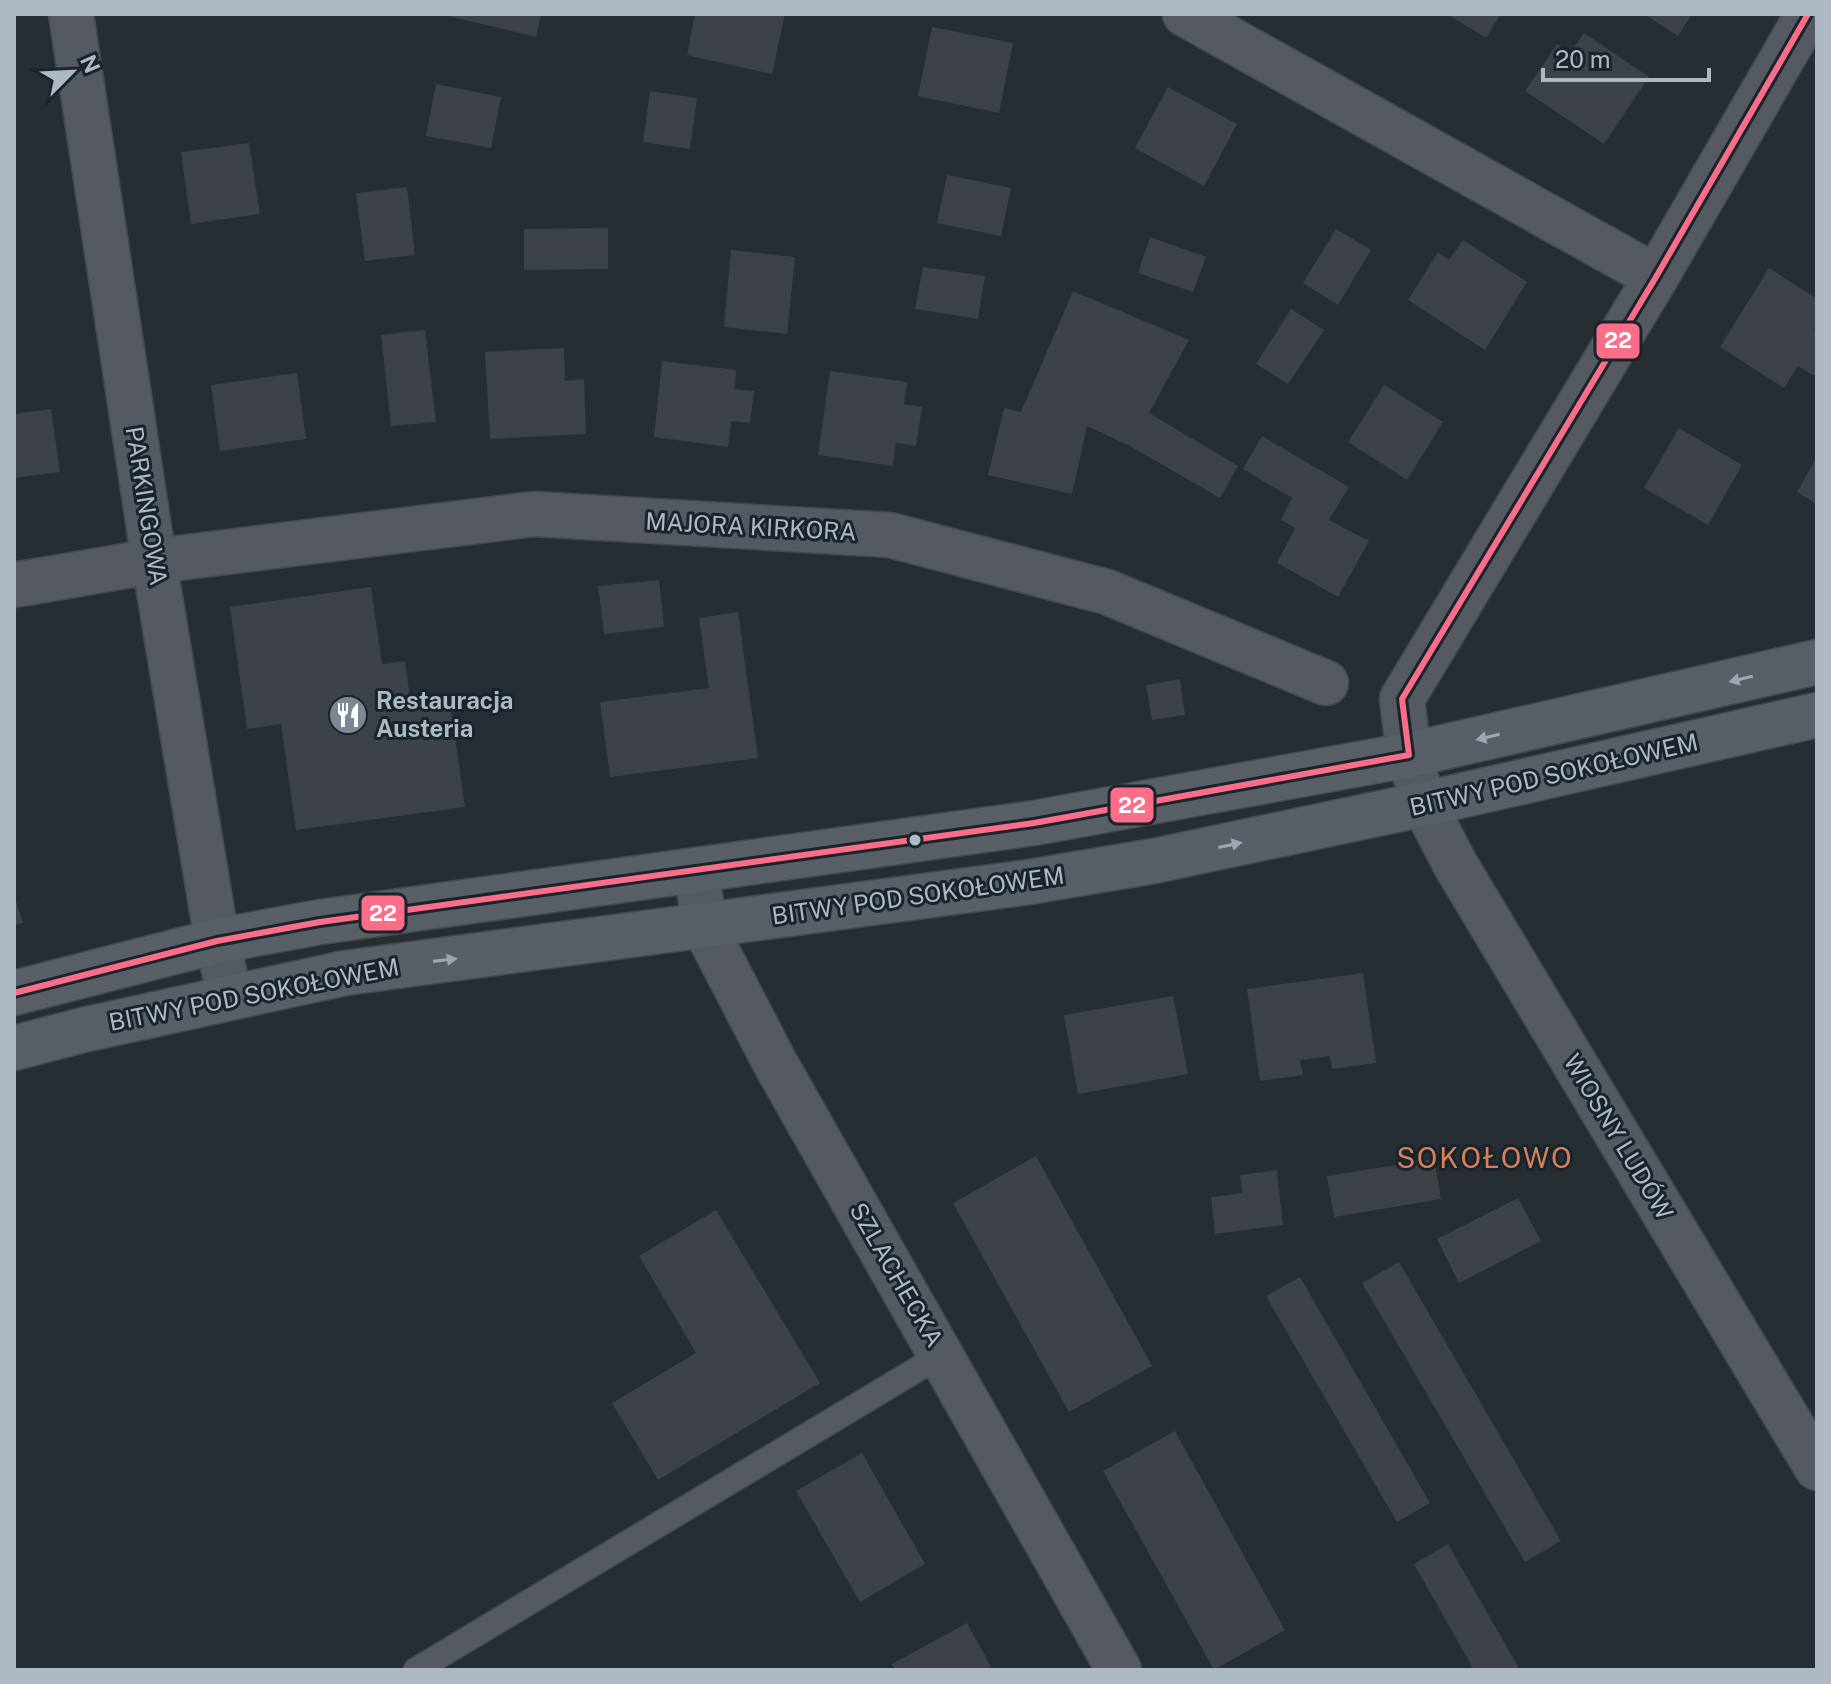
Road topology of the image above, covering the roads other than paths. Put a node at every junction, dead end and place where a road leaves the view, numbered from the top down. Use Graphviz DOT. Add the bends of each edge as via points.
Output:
graph roads {
  1 [pos="71,14"];
  2 [pos="1185,14"];
  3 [pos="1808,14"];
  4 [pos="1656,277"];
  5 [pos="154,561"];
  6 [pos="14,585"];
  7 [pos="1817,662"];
  8 [pos="1326,683"];
  9 [pos="1817,715"];
  10 [pos="1409,755"];
  11 [pos="1424,804"];
  12 [pos="697,872"];
  13 [pos="704,926"];
  14 [pos="217,941"];
  15 [pos="14,993"];
  16 [pos="230,996"];
  17 [pos="14,1048"];
  18 [pos="941,1355"];
  19 [pos="1817,1468"];
  20 [pos="416,1670"];
  21 [pos="1119,1670"];
  1 -- 5 [label="street, PARKINGOWA"];
  2 -- 4 [label="street"];
  3 -- 4 [label="street, WIOSNY LUDÓW"];
  4 -- 10 [label="street, WIOSNY LUDÓW" via="1402,699"];
  5 -- 6 [label="street, MAJORA KIRKORA"];
  5 -- 8 [label="street, MAJORA KIRKORA" via="534,514 890,535 1107,592"];
  5 -- 14 [label="street, PARKINGOWA"];
  7 -- 10 [label="street, one-way"];
  9 -- 11 [label="street, BITWY POD SOKOŁOWEM"];
  10 -- 11 [label="street, WIOSNY LUDÓW"];
  10 -- 12 [label="street" via="1034,823"];
  13 -- 11 [label="street, BITWY POD SOKOŁOWEM, one-way" via="1154,861"];
  11 -- 19 [label="street, WIOSNY LUDÓW" via="1474,897"];
  12 -- 13 [label="street, SZLACHECKA"];
  12 -- 14 [label="street" via="390,912"];
  16 -- 13 [label="street, BITWY POD SOKOŁOWEM, one-way" via="345,973"];
  13 -- 18 [label="street, SZLACHECKA" via="774,1061"];
  14 -- 15 [label="street"];
  14 -- 16 [label="street, PARKINGOWA"];
  16 -- 17 [label="street, BITWY POD SOKOŁOWEM"];
  18 -- 20 [label="lane"];
  18 -- 21 [label="street, SZLACHECKA"];
}
